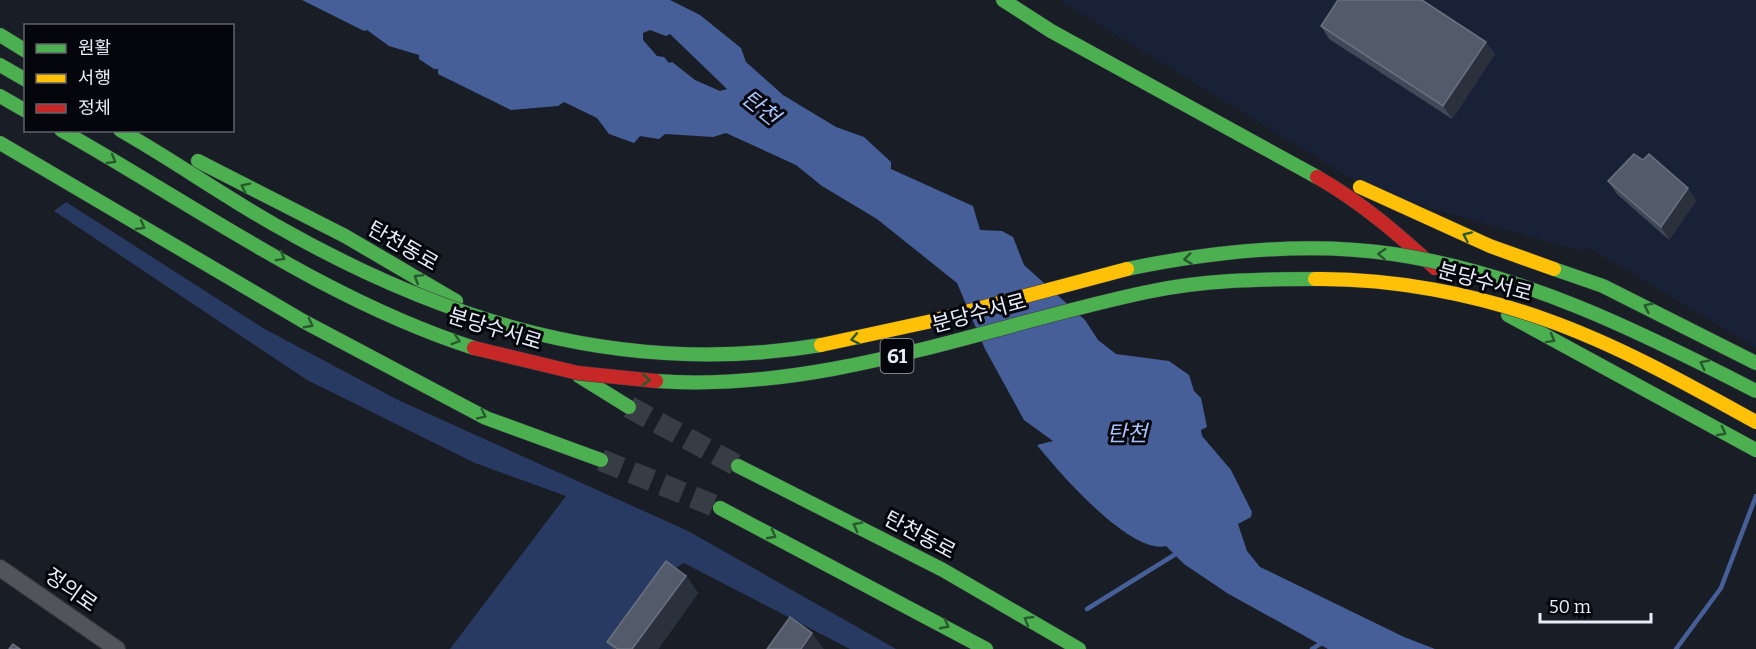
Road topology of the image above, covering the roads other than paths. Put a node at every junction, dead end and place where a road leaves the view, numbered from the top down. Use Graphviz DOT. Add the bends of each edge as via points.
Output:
graph roads {
  1 [pos="1003,0"];
  2 [pos="1021,0"];
  3 [pos="0,35"];
  4 [pos="24,50"];
  5 [pos="0,53"];
  6 [pos="0,65"];
  7 [pos="24,65"];
  8 [pos="24,79"];
  9 [pos="0,87"];
  10 [pos="24,92"];
  11 [pos="0,96"];
  12 [pos="0,102"];
  13 [pos="24,110"];
  14 [pos="24,110"];
  15 [pos="64,132"];
  16 [pos="125,132"];
  17 [pos="138,132"];
  18 [pos="0,143"];
  19 [pos="172,152"];
  20 [pos="1756,363"];
  21 [pos="1756,391"];
  22 [pos="629,406"];
  23 [pos="1756,422"];
  24 [pos="1756,450"];
  25 [pos="601,460"];
  26 [pos="738,466"];
  27 [pos="720,508"];
  28 [pos="0,568"];
  29 [pos="117,649"];
  30 [pos="986,649"];
  31 [pos="1079,649"];
  1 -- 24 [label="main road, one-way" via="1342,191 1470,294"];
  20 -- 2 [label="main road, one-way" via="1603,286 1490,246 1380,198 1107,51"];
  3 -- 4 [label="main road"];
  5 -- 7 [label="main road"];
  6 -- 8 [label="main road"];
  9 -- 10 [label="main road"];
  11 -- 13 [label="main road"];
  12 -- 14 [label="main road"];
  15 -- 23 [label="main road, 분당수서로 / 61, one-way, bridge" via="369,307 450,339 524,362 605,377 716,383 800,376 910,353 1096,303 1179,286 1221,280 1338,277 1422,287 1548,320 1650,365"];
  16 -- 19 [label="main road, 분당수서로 / 61, bridge"];
  17 -- 19 [label="main road, bridge"];
  18 -- 25 [label="main road, one-way" via="303,321 486,418"];
  21 -- 19 [label="main road, 분당수서로 / 61, one-way, bridge" via="1608,319 1478,273 1393,255 1323,250 1273,250 1125,269 861,338 814,346 710,352 586,345 516,332 466,317 398,289 274,224"];
  22 -- 19 [label="main road, 탄천동로, one-way" via="345,236"];
  31 -- 26 [label="main road, 탄천동로, one-way" via="943,570"];
  27 -- 30 [label="main road, one-way"];
  28 -- 29 [label="street, 정의로"];
}
